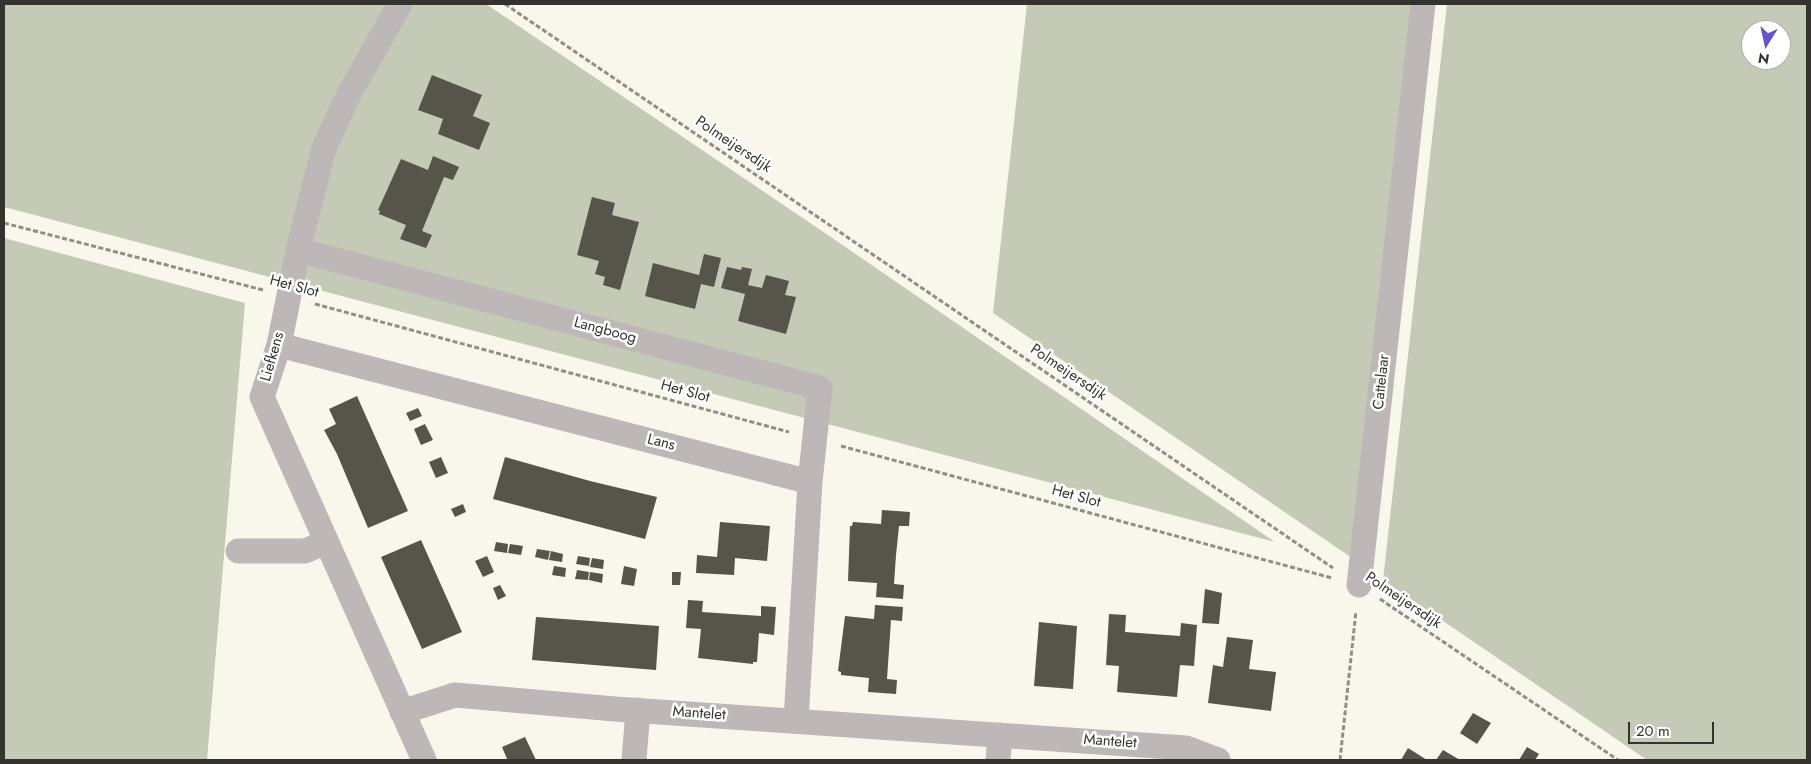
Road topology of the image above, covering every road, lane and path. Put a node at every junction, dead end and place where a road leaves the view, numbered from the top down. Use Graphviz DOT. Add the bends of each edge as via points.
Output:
graph roads {
  1 [pos="400,4"];
  2 [pos="505,4"];
  3 [pos="1423,4"];
  4 [pos="4,223"];
  5 [pos="298,250"];
  6 [pos="288,297"];
  7 [pos="279,345"];
  8 [pos="815,439"];
  9 [pos="810,482"];
  10 [pos="326,542"];
  11 [pos="238,551"];
  12 [pos="1359,585"];
  13 [pos="638,710"];
  14 [pos="402,712"];
  15 [pos="796,721"];
  16 [pos="1000,735"];
  17 [pos="424,760"];
  18 [pos="634,760"];
  19 [pos="998,760"];
  20 [pos="1218,760"];
  21 [pos="1340,760"];
  22 [pos="1618,760"];
  1 -- 5 [label="street, Liefkens" via="349,94 324,148"];
  2 -- 12 [label="path, Polmeijersdijk"];
  3 -- 12 [label="street, Cattelaar"];
  4 -- 6 [label="path, Het Slot"];
  5 -- 6 [label="street, Liefkens"];
  5 -- 8 [label="street, Langboog" via="820,388"];
  6 -- 7 [label="street, Liefkens"];
  6 -- 8 [label="path, Het Slot"];
  7 -- 9 [label="street, Lans"];
  7 -- 10 [label="street, Liefkens" via="262,397"];
  8 -- 9 [label="street, Langboog"];
  8 -- 12 [label="path, Het Slot"];
  9 -- 15 [label="street"];
  10 -- 11 [label="street" via="305,551"];
  10 -- 14 [label="street, Liefkens"];
  12 -- 21 [label="path"];
  12 -- 22 [label="path, Polmeijersdijk"];
  13 -- 14 [label="street, Mantelet" via="455,695"];
  13 -- 15 [label="street, Mantelet"];
  13 -- 18 [label="street"];
  14 -- 17 [label="street, Liefkens"];
  15 -- 16 [label="street, Mantelet"];
  16 -- 19 [label="street"];
  16 -- 20 [label="street, Mantelet" via="1186,748"];
}
